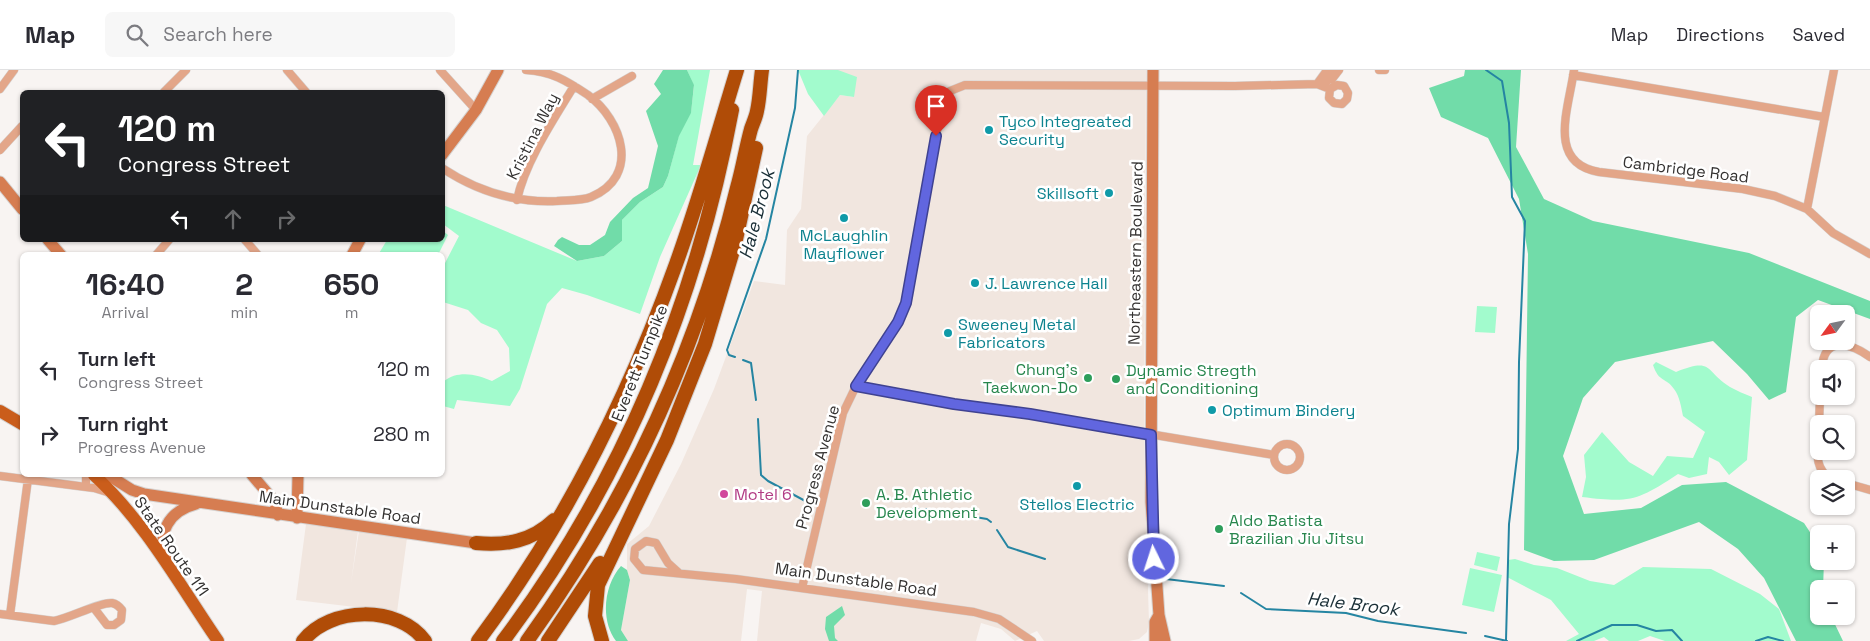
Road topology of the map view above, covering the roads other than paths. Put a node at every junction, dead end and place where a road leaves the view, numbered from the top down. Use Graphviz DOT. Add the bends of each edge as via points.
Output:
graph roads {
  1 [pos="14,70"];
  2 [pos="185,70"];
  3 [pos="287,70"];
  4 [pos="440,70"];
  5 [pos="498,70"];
  6 [pos="526,70"];
  7 [pos="738,70"];
  8 [pos="762,70"];
  9 [pos="1153,70"];
  10 [pos="1334,70"];
  11 [pos="1340,70"];
  12 [pos="1379,70"];
  13 [pos="1385,70"];
  14 [pos="1834,70"];
  15 [pos="1573,72"];
  16 [pos="632,76"];
  17 [pos="1317,84"];
  18 [pos="1153,85"];
  19 [pos="574,86"];
  20 [pos="0,89"];
  21 [pos="1330,89"];
  22 [pos="166,90"];
  23 [pos="304,90"];
  24 [pos="592,99"];
  25 [pos="476,110"];
  26 [pos="757,112"];
  27 [pos="1824,117"];
  28 [pos="20,128"];
  29 [pos="0,150"];
  30 [pos="445,151"];
  31 [pos="445,170"];
  32 [pos="0,182"];
  33 [pos="517,200"];
  34 [pos="20,207"];
  35 [pos="1807,209"];
  36 [pos="50,242"];
  37 [pos="167,242"];
  38 [pos="247,242"];
  39 [pos="58,252"];
  40 [pos="159,252"];
  41 [pos="255,252"];
  42 [pos="1870,254"];
  43 [pos="1870,357"];
  44 [pos="1825,360"];
  45 [pos="856,386"];
  46 [pos="0,411"];
  47 [pos="20,423"];
  48 [pos="1151,435"];
  49 [pos="1274,455"];
  50 [pos="0,476"];
  51 [pos="86,477"];
  52 [pos="96,477"];
  53 [pos="111,477"];
  54 [pos="254,477"];
  55 [pos="298,477"];
  56 [pos="28,480"];
  57 [pos="647,483"];
  58 [pos="1855,486"];
  59 [pos="86,487"];
  60 [pos="1870,490"];
  61 [pos="117,498"];
  62 [pos="198,503"];
  63 [pos="564,508"];
  64 [pos="278,515"];
  65 [pos="297,518"];
  66 [pos="476,543"];
  67 [pos="679,573"];
  68 [pos="180,586"];
  69 [pos="802,588"];
  70 [pos="94,608"];
  71 [pos="0,614"];
  72 [pos="200,614"];
  73 [pos="10,615"];
  74 [pos="1159,615"];
  75 [pos="1023,638"];
  76 [pos="209,641"];
  77 [pos="218,641"];
  78 [pos="303,641"];
  79 [pos="425,641"];
  80 [pos="478,641"];
  81 [pos="503,641"];
  82 [pos="527,641"];
  83 [pos="548,641"];
  84 [pos="602,641"];
  85 [pos="1032,641"];
  86 [pos="1155,641"];
  87 [pos="1165,641"];
  1 -- 20 [label="street"];
  2 -- 22 [label="street"];
  3 -- 23 [label="street"];
  4 -- 25 [label="street"];
  5 -- 25 [label="street"];
  6 -- 19 [label="street" via="552,74"];
  7 -- 63 [label="highway" via="661,305 616,408"];
  7 -- 81 [label="highway, Everett Turnpike" via="710,212 687,288 651,385 619,456 590,509 549,576"];
  8 -- 26 [label="highway"];
  9 -- 18 [label="street, Northeastern Boulevard"];
  10 -- 17 [label="street" via="1325,74"];
  11 -- 17 [label="street" via="1332,79"];
  12 -- 13 [label="street"];
  14 -- 27 [label="street"];
  15 -- 27 [label="street"];
  15 -- 35 [label="street, Cambridge Road" via="1565,140 1570,157 1582,168 1762,192"];
  16 -- 24 [label="street"];
  17 -- 18 [label="street"];
  17 -- 21 [label="street"];
  18 -- 45 [label="street, Progress Avenue" via="965,84 954,88 943,101 906,303 898,322"];
  18 -- 48 [label="street, Northeastern Boulevard"];
  19 -- 24 [label="street"];
  19 -- 33 [label="street, Kristina Way" via="526,175"];
  24 -- 33 [label="street" via="608,115 619,136 621,158 614,178 598,193 584,199"];
  25 -- 30 [label="street"];
  26 -- 57 [label="highway" via="752,168 726,277 687,392"];
  26 -- 82 [label="highway" via="711,281 665,403 606,520 566,586"];
  27 -- 35 [label="street"];
  28 -- 29 [label="street"];
  31 -- 33 [label="street" via="485,190"];
  32 -- 34 [label="street"];
  35 -- 42 [label="street, Cambridge Road" via="1833,233"];
  36 -- 39 [label="street"];
  37 -- 40 [label="street"];
  38 -- 41 [label="street"];
  43 -- 44 [label="street" via="1858,348 1844,344 1827,353"];
  45 -- 48 [label="street"];
  45 -- 69 [label="street, Progress Avenue" via="838,430"];
  46 -- 47 [label="main road"];
  48 -- 49 [label="street"];
  48 -- 74 [label="street, Northeastern Boulevard" via="1152,534"];
  50 -- 56 [label="street"];
  51 -- 59 [label="street"];
  52 -- 61 [label="main road, State Route 111"];
  53 -- 62 [label="street, Main Dunstable Road" via="138,493"];
  54 -- 64 [label="street" via="275,502"];
  55 -- 65 [label="street"];
  56 -- 59 [label="street"];
  56 -- 73 [label="street"];
  57 -- 83 [label="highway" via="592,576"];
  57 -- 84 [label="highway" via="598,585 595,616"];
  58 -- 60 [label="street"];
  59 -- 61 [label="street" via="100,489"];
  61 -- 68 [label="main road, State Route 111"];
  62 -- 64 [label="street, Main Dunstable Road"];
  62 -- 68 [label="street" via="175,514 163,534 164,550"];
  63 -- 66 [label="highway" via="548,526 522,540"];
  63 -- 80 [label="highway" via="531,565"];
  64 -- 65 [label="street, Main Dunstable Road"];
  65 -- 66 [label="street, Main Dunstable Road"];
  67 -- 67 [label="street, Main Dunstable Road" via="643,570 634,559 635,549 642,542 656,543 668,563"];
  67 -- 69 [label="street, Main Dunstable Road"];
  68 -- 72 [label="main road, State Route 111"];
  69 -- 75 [label="street, Main Dunstable Road" via="985,614 1006,623"];
  70 -- 73 [label="street" via="54,621"];
  71 -- 73 [label="street"];
  72 -- 76 [label="main road"];
  72 -- 77 [label="main road, State Route 111"];
  74 -- 86 [label="street, Northeastern Boulevard" via="1155,622"];
  74 -- 87 [label="street, Northeastern Boulevard"];
  75 -- 85 [label="street, Main Dunstable Road"];
  78 -- 79 [label="highway" via="328,622 363,615 401,622"];
}
